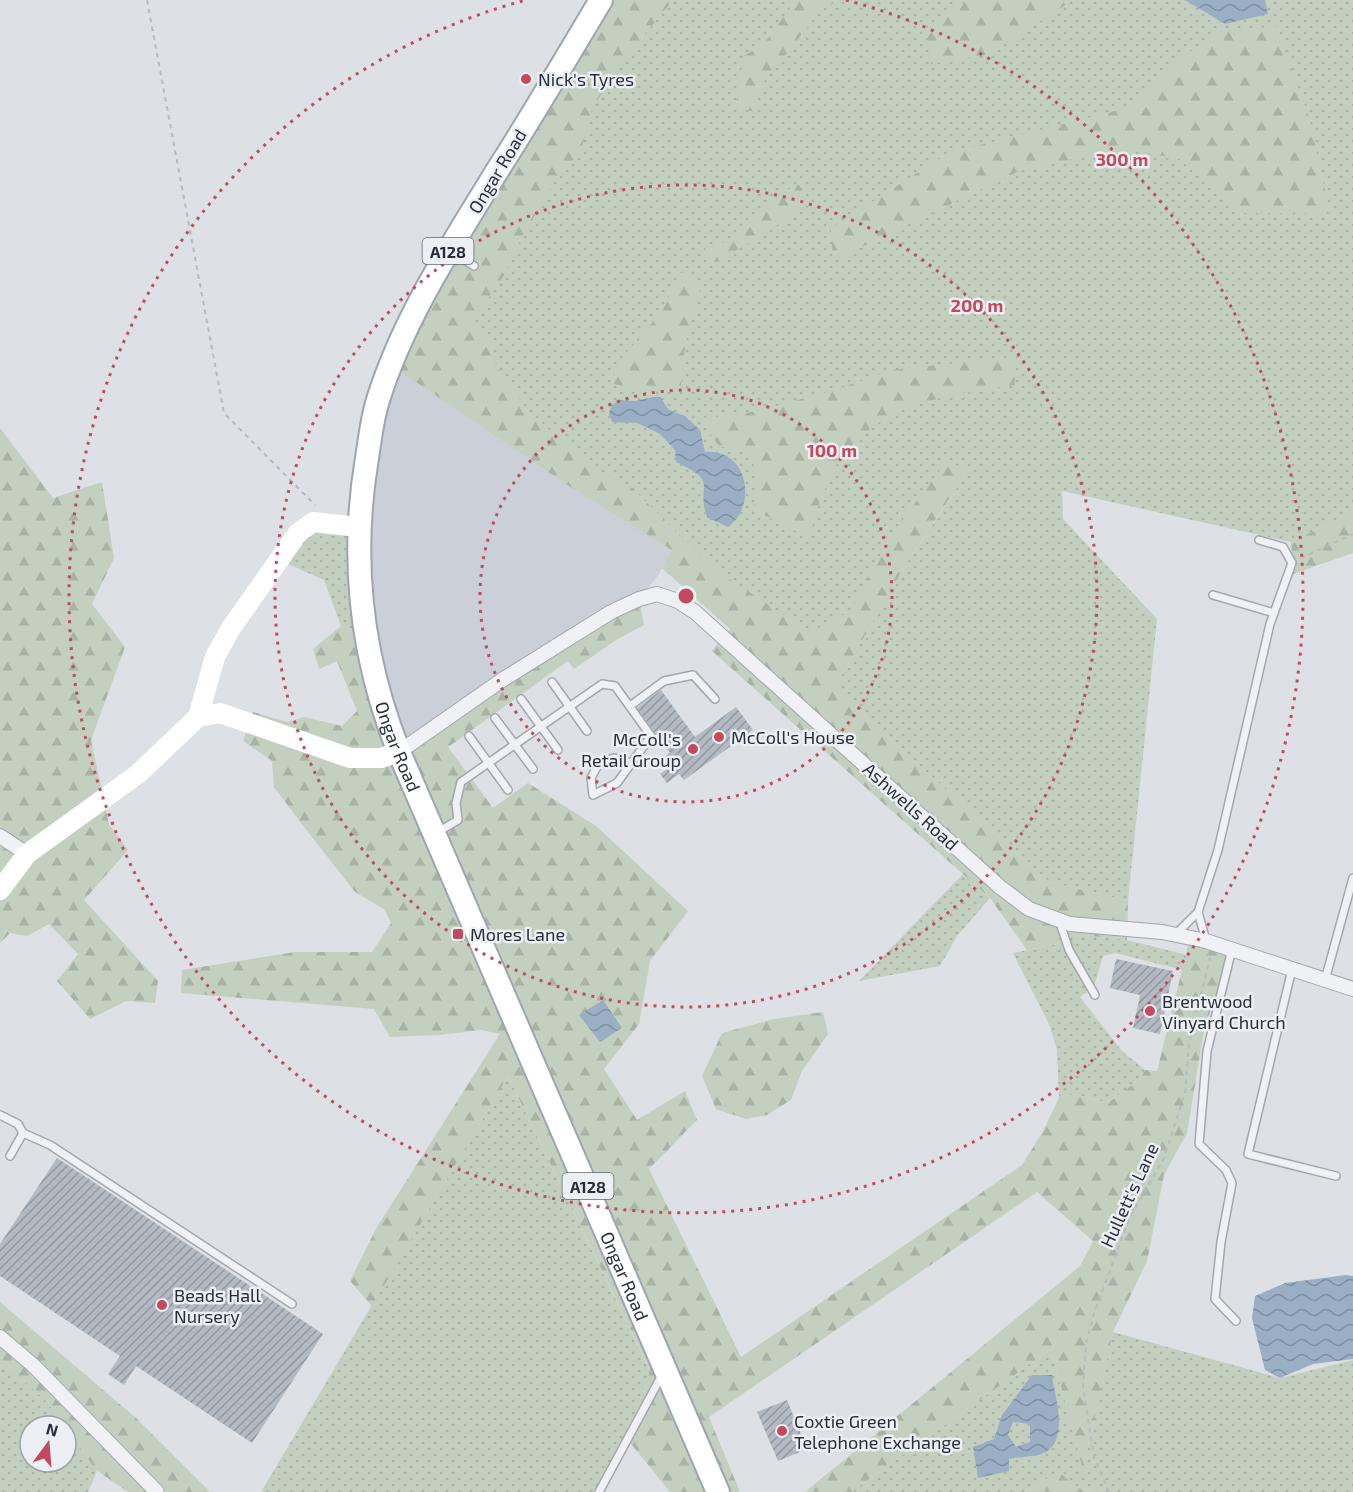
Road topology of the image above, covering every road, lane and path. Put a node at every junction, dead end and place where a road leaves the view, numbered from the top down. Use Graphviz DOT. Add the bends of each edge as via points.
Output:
graph roads {
  1 [pos="147,0"];
  2 [pos="601,0"];
  3 [pos="453,252"];
  4 [pos="474,266"];
  5 [pos="313,522"];
  6 [pos="358,527"];
  7 [pos="1353,534"];
  8 [pos="1259,540"];
  9 [pos="1292,563"];
  10 [pos="1213,595"];
  11 [pos="1274,614"];
  12 [pos="552,682"];
  13 [pos="204,691"];
  14 [pos="521,699"];
  15 [pos="715,699"];
  16 [pos="630,706"];
  17 [pos="570,707"];
  18 [pos="220,713"];
  19 [pos="198,717"];
  20 [pos="495,718"];
  21 [pos="541,727"];
  22 [pos="587,731"];
  23 [pos="468,736"];
  24 [pos="514,744"];
  25 [pos="558,750"];
  26 [pos="399,752"];
  27 [pos="488,762"];
  28 [pos="631,763"];
  29 [pos="533,769"];
  30 [pos="508,790"];
  31 [pos="433,835"];
  32 [pos="0,836"];
  33 [pos="27,854"];
  34 [pos="1353,878"];
  35 [pos="0,890"];
  36 [pos="1198,912"];
  37 [pos="1059,920"];
  38 [pos="1176,934"];
  39 [pos="1210,942"];
  40 [pos="1232,949"];
  41 [pos="1292,969"];
  42 [pos="1325,980"];
  43 [pos="1353,989"];
  44 [pos="1095,994"];
  45 [pos="0,1115"];
  46 [pos="23,1133"];
  47 [pos="10,1155"];
  48 [pos="1336,1176"];
  49 [pos="292,1304"];
  50 [pos="1236,1321"];
  51 [pos="0,1337"];
  52 [pos="665,1370"];
  53 [pos="156,1492"];
  54 [pos="599,1492"];
  55 [pos="718,1492"];
  56 [pos="1109,1492"];
  1 -- 5 [label="path" via="224,413 318,508"];
  2 -- 3 [label="main road, Ongar Road / A128"];
  3 -- 4 [label="lane"];
  3 -- 6 [label="main road, Ongar Road / A128" via="410,319 377,402"];
  5 -- 6 [label="street"];
  5 -- 13 [label="street" via="298,533 231,628 215,657"];
  6 -- 26 [label="main road, Ongar Road / A128" via="361,614 382,708"];
  7 -- 9 [label="path"];
  8 -- 9 [label="lane" via="1283,547"];
  9 -- 11 [label="lane"];
  10 -- 11 [label="lane"];
  11 -- 36 [label="lane" via="1218,850"];
  12 -- 17 [label="lane"];
  13 -- 18 [label="street"];
  13 -- 19 [label="street"];
  14 -- 21 [label="lane"];
  15 -- 16 [label="lane" via="693,675 664,681"];
  16 -- 17 [label="lane" via="615,686 602,684"];
  16 -- 28 [label="lane" via="651,736"];
  17 -- 21 [label="lane"];
  17 -- 22 [label="lane"];
  18 -- 19 [label="street"];
  18 -- 26 [label="street" via="350,758 381,758"];
  19 -- 33 [label="street" via="138,774"];
  20 -- 24 [label="lane"];
  21 -- 24 [label="lane"];
  21 -- 25 [label="lane"];
  23 -- 27 [label="lane"];
  24 -- 27 [label="lane"];
  24 -- 29 [label="lane"];
  26 -- 31 [label="main road, Ongar Road / A128"];
  26 -- 37 [label="street, Ashwells Road" via="502,680 610,612 657,594 695,612 1000,887 1029,909"];
  27 -- 30 [label="lane"];
  27 -- 31 [label="lane" via="461,782 456,803 458,820"];
  28 -- 28 [label="lane" via="617,783 593,795 591,778 599,763 614,758"];
  31 -- 52 [label="main road, Ongar Road / A128"];
  32 -- 33 [label="street"];
  33 -- 35 [label="street"];
  34 -- 42 [label="lane"];
  36 -- 38 [label="lane"];
  36 -- 39 [label="lane"];
  37 -- 38 [label="street, Ashwells Road"];
  37 -- 44 [label="lane" via="1069,950"];
  38 -- 39 [label="street, Ashwells Road"];
  39 -- 40 [label="street, Ashwells Road"];
  39 -- 56 [label="path, Hullett's Lane" via="1189,1043 1185,1093 1164,1158 1129,1219 1086,1344 1083,1386 1092,1445"];
  40 -- 41 [label="street, Ashwells Road"];
  40 -- 50 [label="lane" via="1207,1051 1198,1144 1226,1170 1232,1183 1215,1299"];
  41 -- 42 [label="street, Ashwells Road"];
  41 -- 48 [label="lane" via="1248,1154"];
  42 -- 43 [label="street, Ashwells Road"];
  45 -- 46 [label="lane" via="18,1124"];
  46 -- 47 [label="lane"];
  46 -- 49 [label="lane" via="50,1145"];
  51 -- 53 [label="street" via="34,1366"];
  52 -- 54 [label="lane"];
  52 -- 55 [label="main road, Ongar Road / A128"];
}
